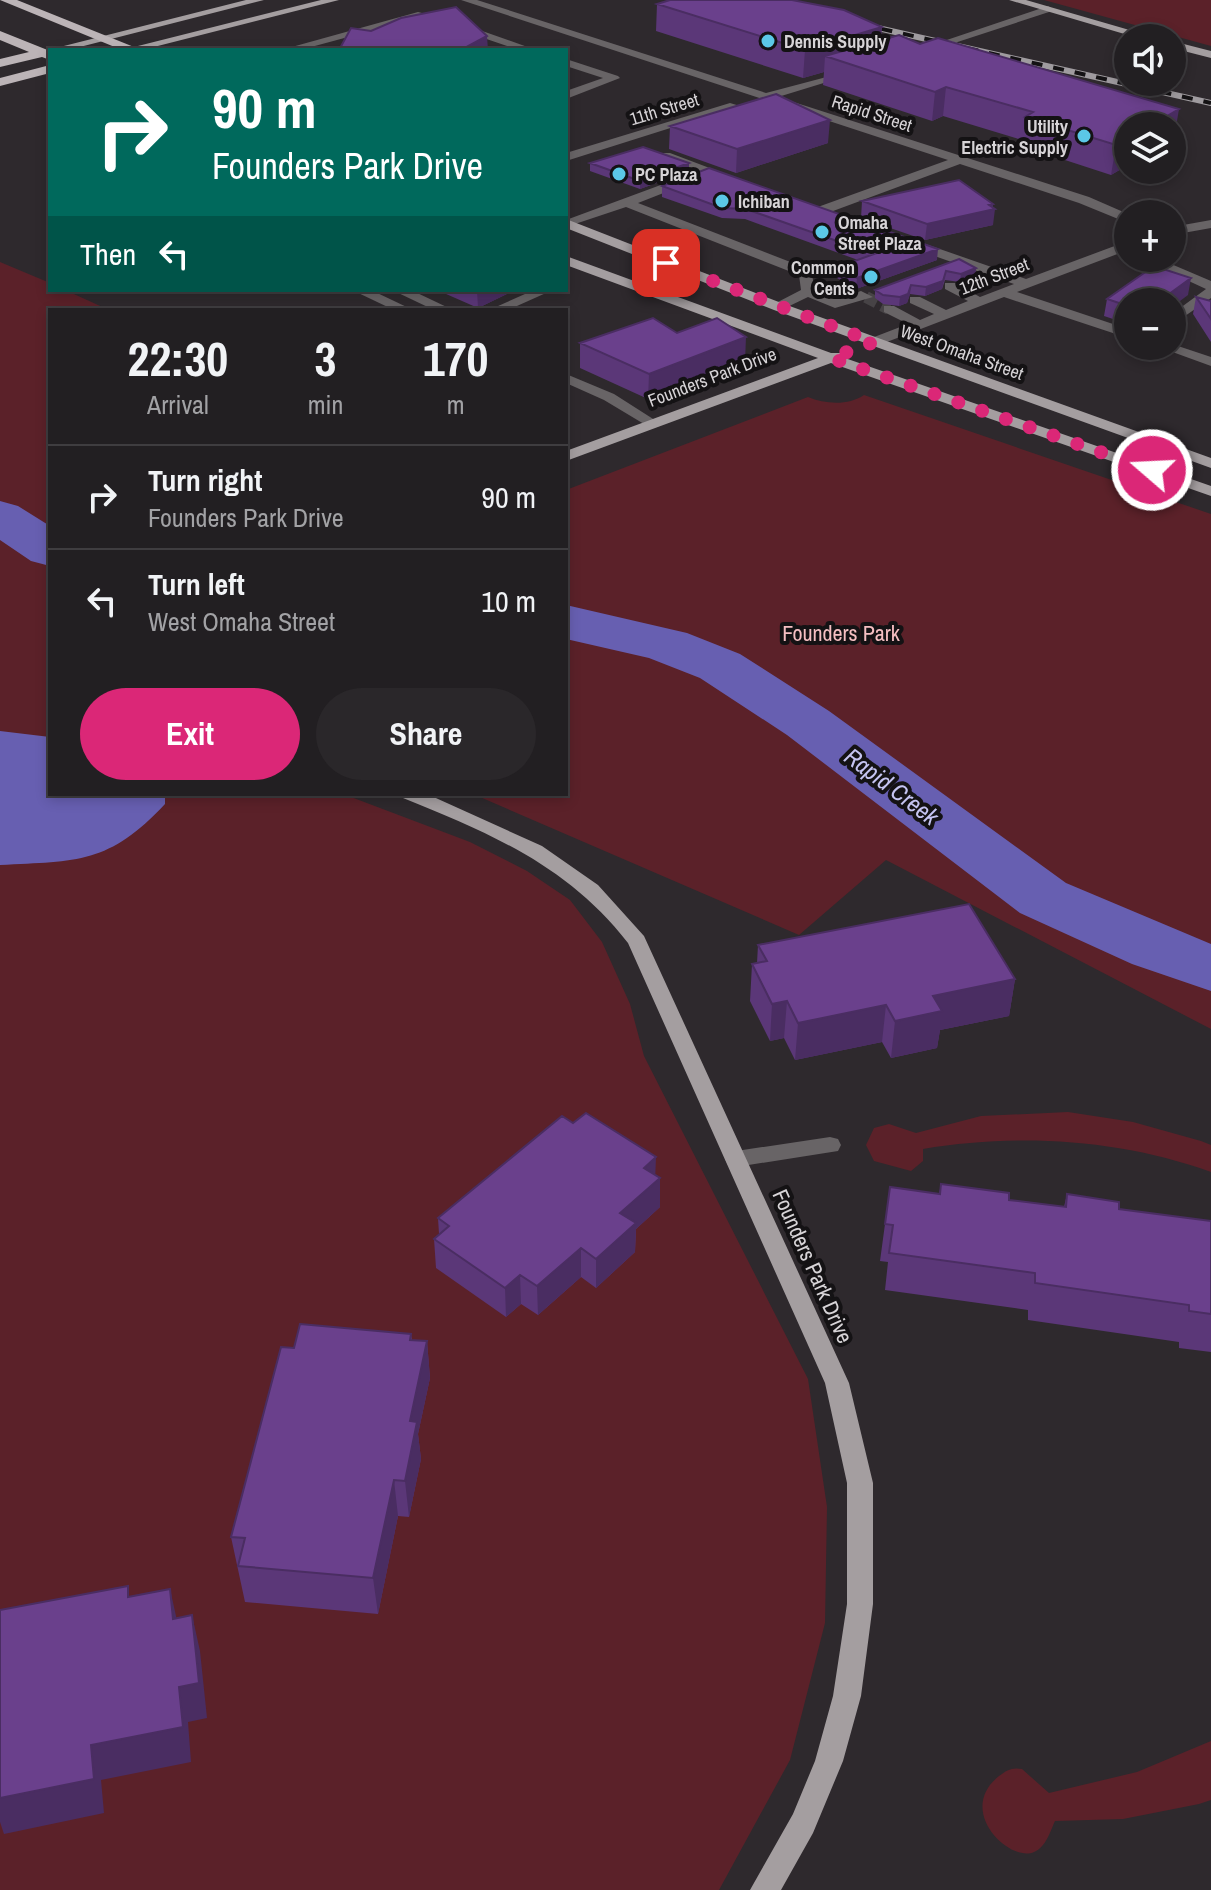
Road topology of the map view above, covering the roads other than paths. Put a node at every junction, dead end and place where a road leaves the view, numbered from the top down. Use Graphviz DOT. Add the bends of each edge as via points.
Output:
graph roads {
  1 [pos="5,0"];
  2 [pos="259,0"];
  3 [pos="334,0"];
  4 [pos="466,0"];
  5 [pos="1014,0"];
  6 [pos="1048,9"];
  7 [pos="500,11"];
  8 [pos="460,26"];
  9 [pos="1114,28"];
  10 [pos="0,35"];
  11 [pos="104,38"];
  12 [pos="65,48"];
  13 [pos="126,48"];
  14 [pos="139,48"];
  15 [pos="295,48"];
  16 [pos="524,48"];
  17 [pos="1186,48"];
  18 [pos="925,49"];
  19 [pos="48,52"];
  20 [pos="48,52"];
  21 [pos="911,53"];
  22 [pos="1211,55"];
  23 [pos="954,58"];
  24 [pos="653,61"];
  25 [pos="568,62"];
  26 [pos="0,63"];
  27 [pos="869,66"];
  28 [pos="48,70"];
  29 [pos="625,73"];
  30 [pos="0,82"];
  31 [pos="568,95"];
  32 [pos="766,97"];
  33 [pos="622,140"];
  34 [pos="568,156"];
  35 [pos="959,160"];
  36 [pos="709,171"];
  37 [pos="751,186"];
  38 [pos="626,203"];
  39 [pos="806,206"];
  40 [pos="820,211"];
  41 [pos="1114,213"];
  42 [pos="848,220"];
  43 [pos="568,224"];
  44 [pos="568,224"];
  45 [pos="1211,224"];
  46 [pos="1186,228"];
  47 [pos="903,240"];
  48 [pos="1114,252"];
  49 [pos="958,260"];
  50 [pos="568,261"];
  51 [pos="935,268"];
  52 [pos="1176,272"];
  53 [pos="1024,283"];
  54 [pos="950,286"];
  55 [pos="1211,288"];
  56 [pos="364,292"];
  57 [pos="404,292"];
  58 [pos="537,292"];
  59 [pos="808,292"];
  60 [pos="1002,292"];
  61 [pos="867,294"];
  62 [pos="915,300"];
  63 [pos="977,301"];
  64 [pos="779,307"];
  65 [pos="401,308"];
  66 [pos="441,308"];
  67 [pos="501,308"];
  68 [pos="889,309"];
  69 [pos="1186,309"];
  70 [pos="944,314"];
  71 [pos="918,324"];
  72 [pos="1114,329"];
  73 [pos="874,342"];
  74 [pos="1186,354"];
  75 [pos="831,358"];
  76 [pos="1211,362"];
  77 [pos="568,379"];
  78 [pos="654,424"];
  79 [pos="568,455"];
  80 [pos="1211,463"];
  81 [pos="1211,491"];
  82 [pos="414,796"];
  83 [pos="830,1145"];
  84 [pos="736,1159"];
  85 [pos="765,1890"];
  1 -- 11 [label="highway"];
  2 -- 11 [label="main road"];
  3 -- 14 [label="main road"];
  4 -- 7 [label="street, Rapid Street"];
  5 -- 6 [label="main road"];
  6 -- 9 [label="main road"];
  6 -- 18 [label="street"];
  7 -- 8 [label="street"];
  7 -- 24 [label="street, Rapid Street"];
  8 -- 15 [label="street" via="423,14"];
  8 -- 16 [label="street"];
  10 -- 19 [label="highway"];
  11 -- 12 [label="main road"];
  11 -- 13 [label="highway"];
  17 -- 22 [label="main road"];
  18 -- 21 [label="street"];
  18 -- 23 [label="street"];
  20 -- 26 [label="highway"];
  24 -- 29 [label="street"];
  24 -- 32 [label="street, Rapid Street"];
  25 -- 29 [label="street"];
  27 -- 32 [label="street, 11th Street"];
  28 -- 30 [label="highway"];
  29 -- 31 [label="street"];
  32 -- 33 [label="street, 11th Street"];
  32 -- 35 [label="street, Rapid Street"];
  33 -- 34 [label="street, 11th Street"];
  33 -- 36 [label="street"];
  35 -- 40 [label="street"];
  35 -- 41 [label="street, Rapid Street"];
  36 -- 37 [label="street"];
  36 -- 38 [label="street"];
  38 -- 43 [label="street"];
  38 -- 59 [label="street" via="806,273"];
  39 -- 40 [label="street"];
  40 -- 42 [label="street"];
  44 -- 64 [label="main road, West Omaha Street"];
  45 -- 46 [label="street"];
  47 -- 49 [label="street"];
  48 -- 53 [label="street, 12th Street"];
  49 -- 51 [label="street"];
  49 -- 53 [label="street"];
  50 -- 75 [label="main road"];
  52 -- 55 [label="street"];
  53 -- 60 [label="street, 12th Street"];
  54 -- 63 [label="street"];
  55 -- 69 [label="street"];
  56 -- 65 [label="street"];
  57 -- 66 [label="street"];
  58 -- 67 [label="street"];
  59 -- 61 [label="street" via="835,304"];
  59 -- 64 [label="street"];
  60 -- 63 [label="street, 12th Street"];
  60 -- 72 [label="street"];
  62 -- 70 [label="street"];
  63 -- 70 [label="street, 12th Street"];
  64 -- 73 [label="main road, West Omaha Street"];
  68 -- 71 [label="street"];
  70 -- 71 [label="street, 12th Street"];
  71 -- 73 [label="street, 12th Street"];
  73 -- 75 [label="main road, Founders Park Drive"];
  73 -- 80 [label="main road, West Omaha Street"];
  74 -- 76 [label="street"];
  75 -- 78 [label="main road, Founders Park Drive"];
  75 -- 81 [label="main road"];
  77 -- 78 [label="street"];
  78 -- 79 [label="main road, Founders Park Drive"];
  82 -- 84 [label="main road, Founders Park Drive" via="567,868 617,911 637,941"];
  83 -- 84 [label="street"];
  84 -- 85 [label="main road, Founders Park Drive" via="837,1383 861,1507 860,1604 847,1696 803,1823"];
}
